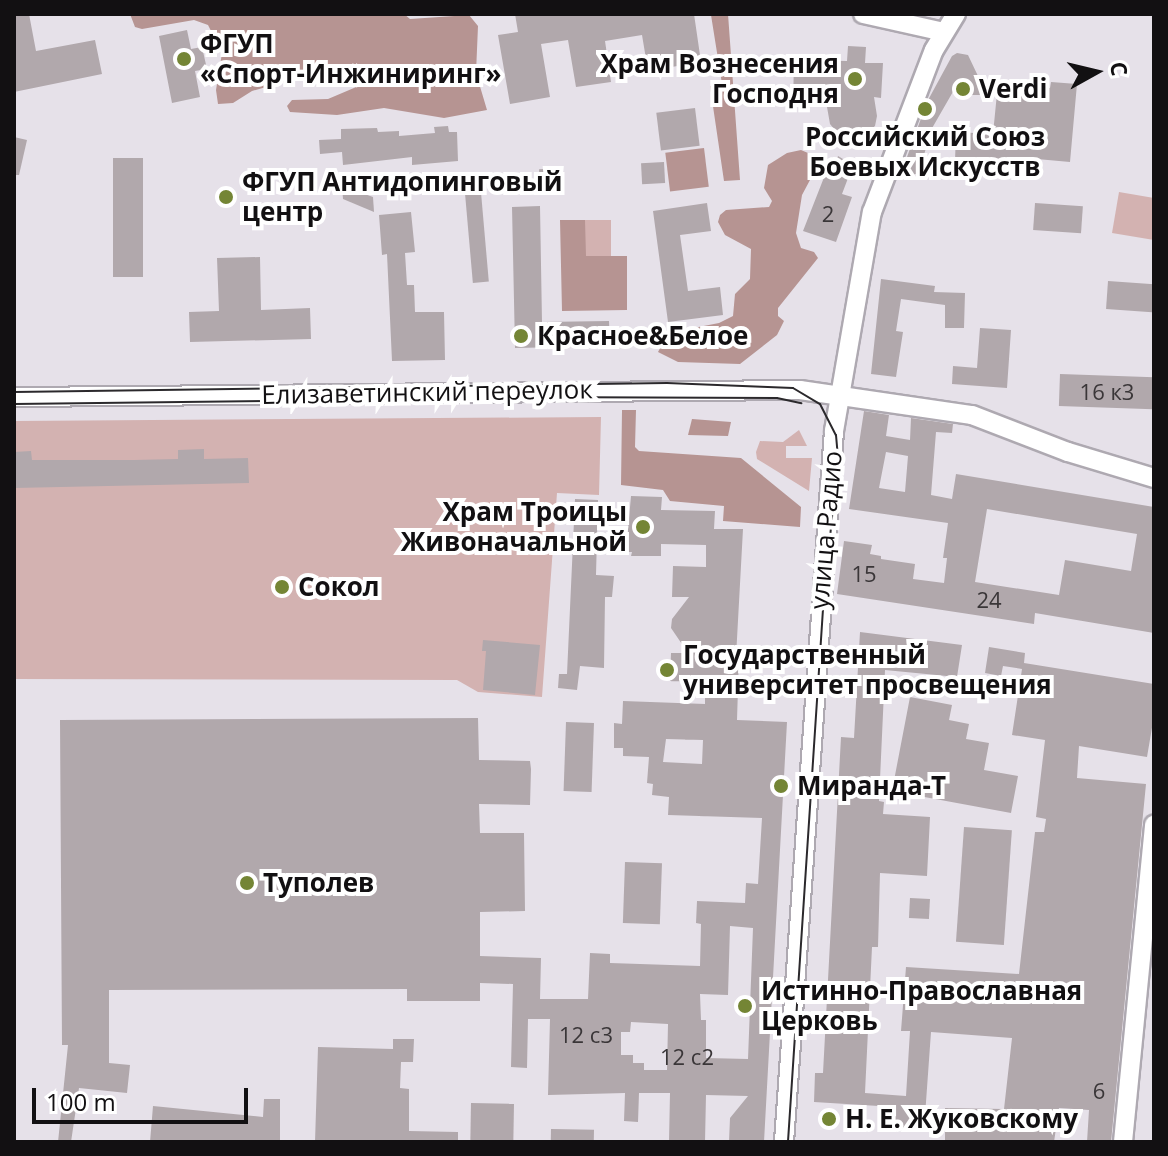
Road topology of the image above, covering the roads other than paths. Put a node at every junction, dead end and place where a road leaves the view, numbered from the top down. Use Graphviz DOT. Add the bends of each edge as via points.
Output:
graph roads {
  1 [pos="863,14"];
  2 [pos="956,14"];
  3 [pos="944,32"];
  4 [pos="14,397"];
  5 [pos="840,397"];
  6 [pos="1154,478"];
  7 [pos="1154,825"];
  8 [pos="784,1142"];
  9 [pos="1123,1142"];
  1 -- 3 [label="street"];
  2 -- 3 [label="street, улица Радио"];
  3 -- 5 [label="street, улица Радио" via="902,126 872,212"];
  4 -- 5 [label="street, Елизаветинский переулок" via="638,389 800,390"];
  5 -- 6 [label="street, Елизаветинский переулок" via="972,415"];
  5 -- 8 [label="street, улица Радио" via="819,608"];
  7 -- 9 [label="street"];
}
